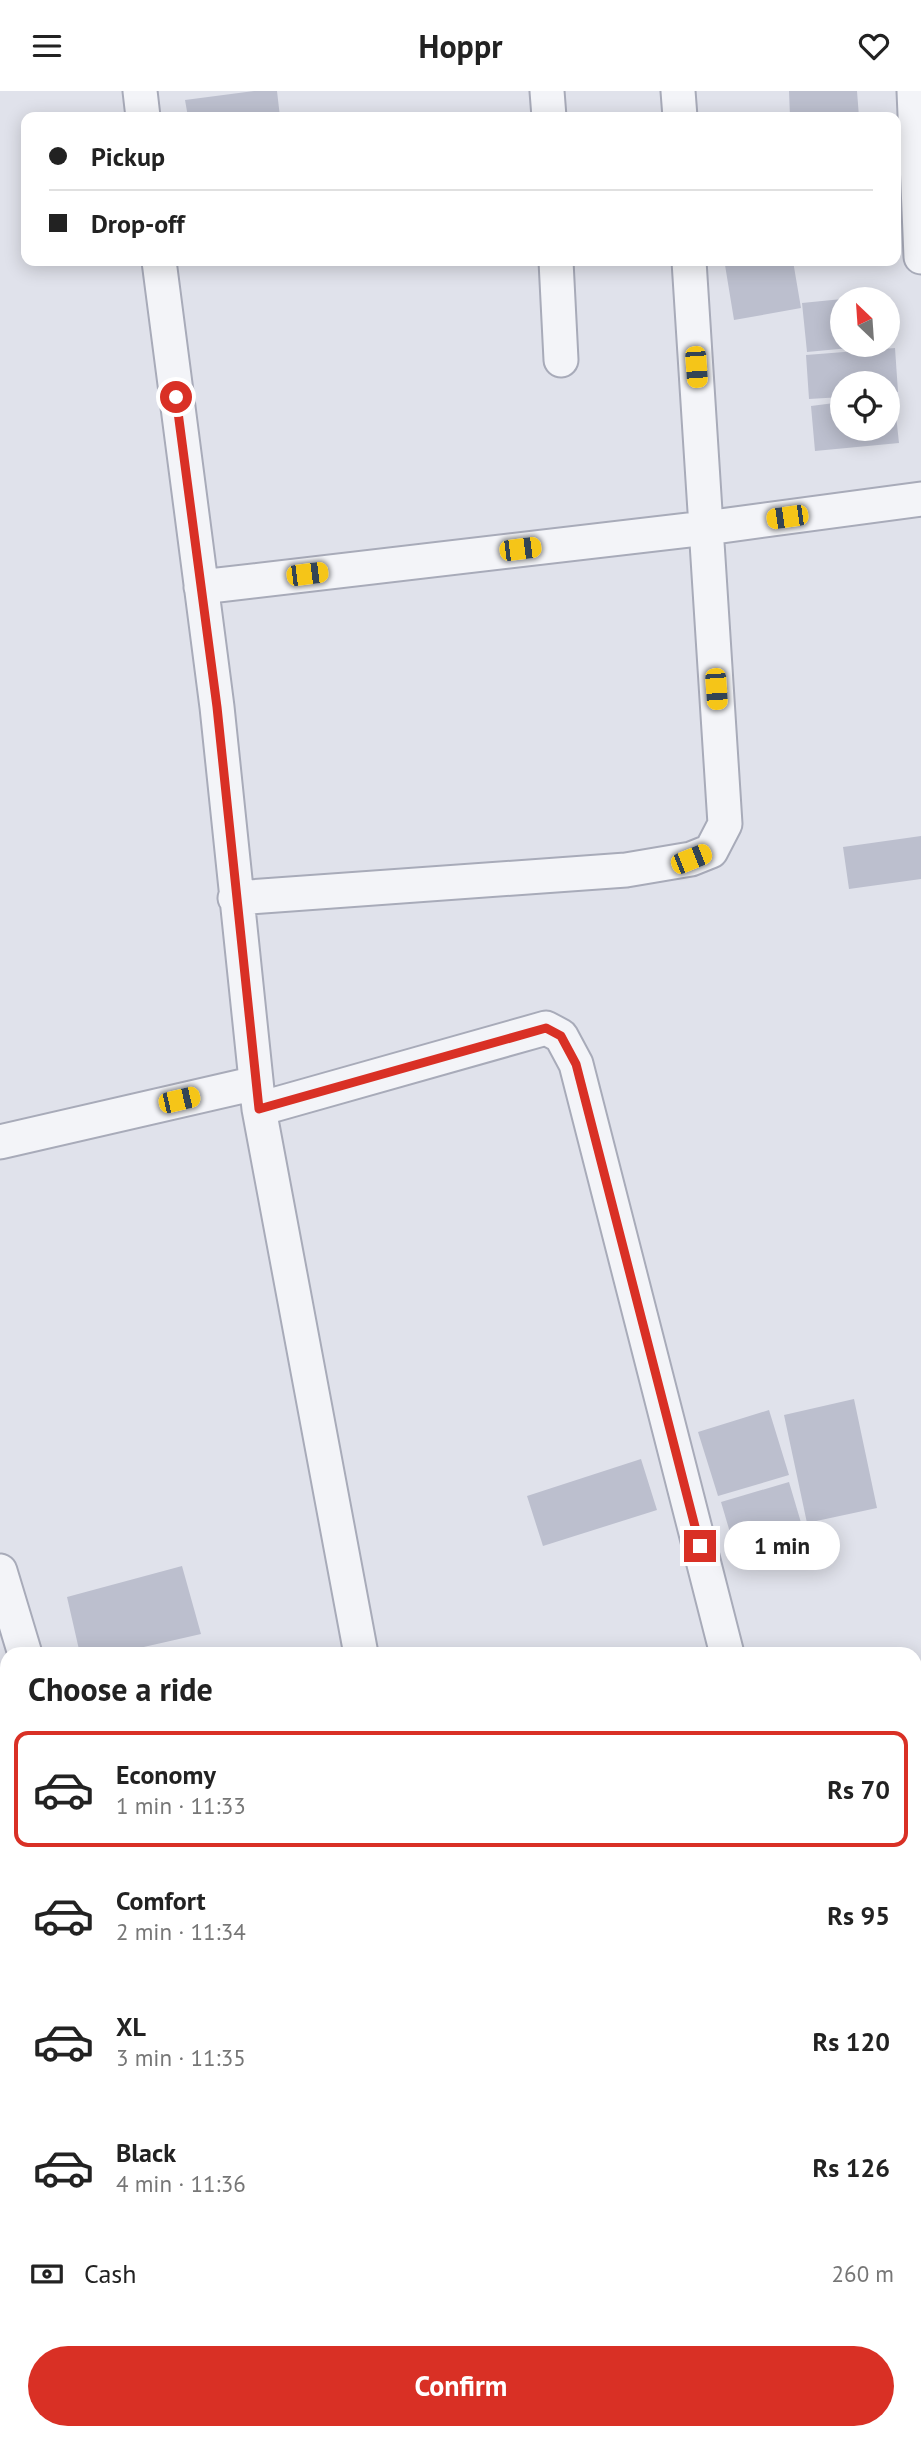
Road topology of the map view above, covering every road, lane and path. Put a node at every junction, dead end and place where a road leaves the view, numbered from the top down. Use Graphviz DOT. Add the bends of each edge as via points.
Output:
graph roads {
  1 [pos="140,91"];
  2 [pos="547,91"];
  3 [pos="678,91"];
  4 [pos="914,91"];
  5 [pos="142,112"];
  6 [pos="549,112"];
  7 [pos="680,112"];
  8 [pos="921,244"];
  9 [pos="921,257"];
  10 [pos="160,266"];
  11 [pos="556,266"];
  12 [pos="689,266"];
  13 [pos="561,361"];
  14 [pos="921,499"];
  15 [pos="706,528"];
  16 [pos="201,587"];
  17 [pos="234,898"];
  18 [pos="257,1096"];
  19 [pos="0,1142"];
  20 [pos="0,1571"];
  21 [pos="23,1647"];
  22 [pos="360,1647"];
  23 [pos="725,1647"];
  1 -- 5 [label="street"];
  2 -- 6 [label="street"];
  3 -- 7 [label="street"];
  4 -- 8 [label="street"];
  8 -- 9 [label="street"];
  10 -- 16 [label="street"];
  11 -- 13 [label="street"];
  12 -- 15 [label="street"];
  14 -- 15 [label="street"];
  15 -- 16 [label="street"];
  15 -- 17 [label="street" via="725,824 711,851 626,870"];
  16 -- 17 [label="street"];
  17 -- 18 [label="street"];
  18 -- 19 [label="street"];
  18 -- 22 [label="street"];
  18 -- 23 [label="street" via="546,1028 561,1036 576,1064"];
  20 -- 21 [label="street"];
}
